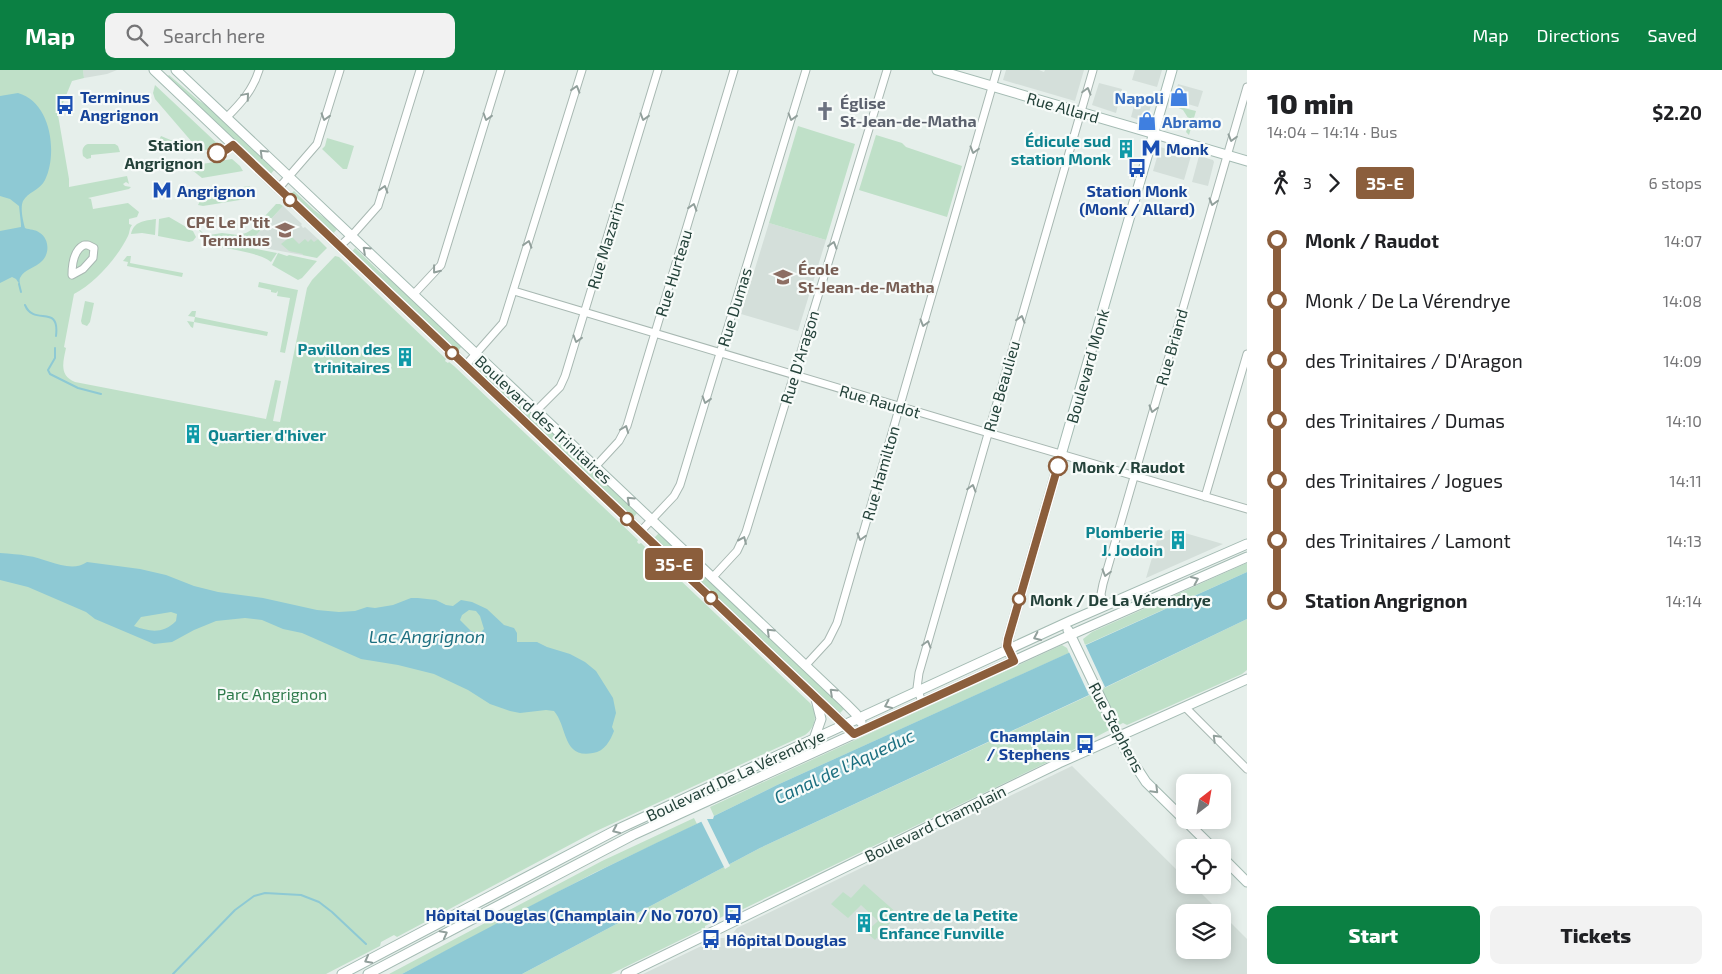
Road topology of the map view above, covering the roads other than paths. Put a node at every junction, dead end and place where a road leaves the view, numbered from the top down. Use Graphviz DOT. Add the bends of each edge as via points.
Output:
graph roads {
  1 [pos="156,70"];
  2 [pos="176,70"];
  3 [pos="259,70"];
  4 [pos="340,70"];
  5 [pos="420,70"];
  6 [pos="501,70"];
  7 [pos="582,70"];
  8 [pos="658,70"];
  9 [pos="734,70"];
  10 [pos="806,70"];
  11 [pos="886,70"];
  12 [pos="937,70"];
  13 [pos="997,70"];
  14 [pos="1093,70"];
  15 [pos="1172,70"];
  16 [pos="992,86"];
  17 [pos="1247,87"];
  18 [pos="1081,112"];
  19 [pos="226,118"];
  20 [pos="1154,134"];
  21 [pos="1227,155"];
  22 [pos="1247,161"];
  23 [pos="289,178"];
  24 [pos="278,189"];
  25 [pos="351,236"];
  26 [pos="339,246"];
  27 [pos="514,291"];
  28 [pos="413,295"];
  29 [pos="585,312"];
  30 [pos="654,333"];
  31 [pos="720,353"];
  32 [pos="476,354"];
  33 [pos="1247,354"];
  34 [pos="465,366"];
  35 [pos="794,375"];
  36 [pos="899,406"];
  37 [pos="536,411"];
  38 [pos="988,433"];
  39 [pos="1061,454"];
  40 [pos="595,467"];
  41 [pos="1134,476"];
  42 [pos="1205,496"];
  43 [pos="1247,509"];
  44 [pos="651,520"];
  45 [pos="640,532"];
  46 [pos="1247,544"];
  47 [pos="1247,557"];
  48 [pos="712,578"];
  49 [pos="1104,606"];
  50 [pos="1066,624"];
  51 [pos="1070,635"];
  52 [pos="1009,650"];
  53 [pos="1014,661"];
  54 [pos="805,666"];
  55 [pos="1247,679"];
  56 [pos="918,692"];
  57 [pos="815,696"];
  58 [pos="922,702"];
  59 [pos="1185,707"];
  60 [pos="859,718"];
  61 [pos="845,725"];
  62 [pos="865,729"];
  63 [pos="854,734"];
  64 [pos="1119,735"];
  65 [pos="814,739"];
  66 [pos="1247,769"];
  67 [pos="1204,839"];
  68 [pos="1231,866"];
  69 [pos="1247,882"];
  70 [pos="342,974"];
  71 [pos="368,974"];
  72 [pos="626,974"];
  1 -- 24 [label="main road, Boulevard des Trinitaires"];
  2 -- 19 [label="main road, Boulevard des Trinitaires"];
  19 -- 3 [label="street, one-way" via="248,95"];
  4 -- 23 [label="street, one-way" via="316,144"];
  25 -- 5 [label="street, one-way" via="375,211 381,199"];
  6 -- 28 [label="street, one-way" via="441,265"];
  27 -- 7 [label="street, one-way"];
  8 -- 29 [label="street, Rue Mazarin, one-way"];
  30 -- 9 [label="street, Rue Hurteau, one-way"];
  10 -- 31 [label="street, Rue Dumas, one-way"];
  35 -- 11 [label="street, Rue D'Aragon, one-way"];
  12 -- 16 [label="main road, Rue Allard"];
  13 -- 16 [label="street, Rue Hamilton"];
  18 -- 14 [label="street, Rue Beaulieu, one-way"];
  15 -- 20 [label="main road, Boulevard Monk"];
  16 -- 18 [label="main road, Rue Allard"];
  16 -- 36 [label="street, Rue Hamilton, one-way"];
  17 -- 21 [label="street, Rue Briand, one-way"];
  18 -- 20 [label="main road, Rue Allard"];
  38 -- 18 [label="street, Rue Beaulieu, one-way"];
  23 -- 19 [label="main road, Boulevard des Trinitaires, one-way"];
  20 -- 21 [label="main road, Rue Allard"];
  20 -- 39 [label="main road, Boulevard Monk"];
  21 -- 22 [label="main road, Rue Allard"];
  21 -- 41 [label="street, Rue Briand, one-way"];
  23 -- 24 [label="street"];
  23 -- 25 [label="main road, Boulevard des Trinitaires"];
  24 -- 26 [label="main road, Boulevard des Trinitaires"];
  25 -- 26 [label="street"];
  28 -- 25 [label="main road, Boulevard des Trinitaires, one-way"];
  26 -- 34 [label="main road, Boulevard des Trinitaires"];
  27 -- 29 [label="street, Rue Raudot"];
  27 -- 32 [label="street" via="501,326"];
  28 -- 32 [label="main road, Boulevard des Trinitaires"];
  29 -- 30 [label="street, Rue Raudot"];
  29 -- 37 [label="street, Rue Mazarin, one-way" via="563,382"];
  30 -- 31 [label="street, Rue Raudot"];
  40 -- 30 [label="street, Rue Hurteau, one-way" via="616,446 625,431"];
  31 -- 35 [label="street, Rue Raudot"];
  31 -- 44 [label="street, Rue Dumas, one-way" via="680,485"];
  32 -- 34 [label="street"];
  32 -- 37 [label="main road, Boulevard des Trinitaires"];
  33 -- 42 [label="street"];
  34 -- 45 [label="main road, Boulevard des Trinitaires"];
  35 -- 36 [label="street, Rue Raudot"];
  48 -- 35 [label="street, Rue D'Aragon, one-way" via="733,556 743,539"];
  36 -- 38 [label="street, Rue Raudot"];
  36 -- 54 [label="street, Rue Hamilton, one-way" via="834,629 824,646"];
  37 -- 40 [label="main road, Boulevard des Trinitaires"];
  38 -- 39 [label="street, Rue Raudot"];
  56 -- 38 [label="street, Rue Beaulieu, one-way" via="918,673"];
  39 -- 41 [label="street, Rue Raudot"];
  39 -- 52 [label="main road, Boulevard Monk" via="1008,639"];
  44 -- 40 [label="main road, Boulevard des Trinitaires, one-way"];
  41 -- 42 [label="street, Rue Raudot"];
  41 -- 49 [label="street, Rue Briand, one-way" via="1103,584"];
  42 -- 43 [label="street, Rue Raudot"];
  44 -- 45 [label="street, Rue Dumas"];
  44 -- 48 [label="main road, Boulevard des Trinitaires"];
  45 -- 57 [label="main road, Boulevard des Trinitaires"];
  46 -- 49 [label="main road, Boulevard De La Vérendrye"];
  51 -- 47 [label="main road, Boulevard De La Vérendrye, one-way"];
  54 -- 48 [label="main road, Boulevard des Trinitaires, one-way"];
  49 -- 50 [label="main road, Boulevard De La Vérendrye"];
  50 -- 51 [label="main road, Rue Stephens"];
  50 -- 52 [label="main road, Boulevard De La Vérendrye, one-way"];
  51 -- 53 [label="main road, Boulevard De La Vérendrye"];
  51 -- 64 [label="main road, Rue Stephens"];
  52 -- 53 [label="main road"];
  52 -- 56 [label="main road, Boulevard De La Vérendrye"];
  53 -- 58 [label="main road, Boulevard De La Vérendrye"];
  60 -- 54 [label="main road, Boulevard des Trinitaires, one-way"];
  55 -- 59 [label="main road, Boulevard Champlain"];
  56 -- 58 [label="street, Rue Beaulieu"];
  56 -- 60 [label="main road, Boulevard De La Vérendrye, one-way"];
  57 -- 61 [label="main road, Boulevard des Trinitaires"];
  57 -- 65 [label="main road" via="821,719"];
  58 -- 62 [label="main road, Boulevard De La Vérendrye"];
  59 -- 64 [label="main road, Boulevard Champlain"];
  66 -- 59 [label="street, one-way"];
  60 -- 61 [label="main road, Boulevard De La Vérendrye"];
  60 -- 62 [label="main road, Boulevard des Trinitaires"];
  61 -- 63 [label="main road, Boulevard des Trinitaires"];
  61 -- 65 [label="main road, Boulevard De La Vérendrye"];
  62 -- 63 [label="main road, Boulevard De La Vérendrye"];
  71 -- 63 [label="main road, Boulevard De La Vérendrye, one-way" via="597,853"];
  64 -- 67 [label="main road, Rue Stephens, one-way" via="1146,782"];
  64 -- 72 [label="main road, Boulevard Champlain"];
  65 -- 70 [label="main road, Boulevard De La Vérendrye, one-way" via="584,845"];
  68 -- 69 [label="main road"];
}
